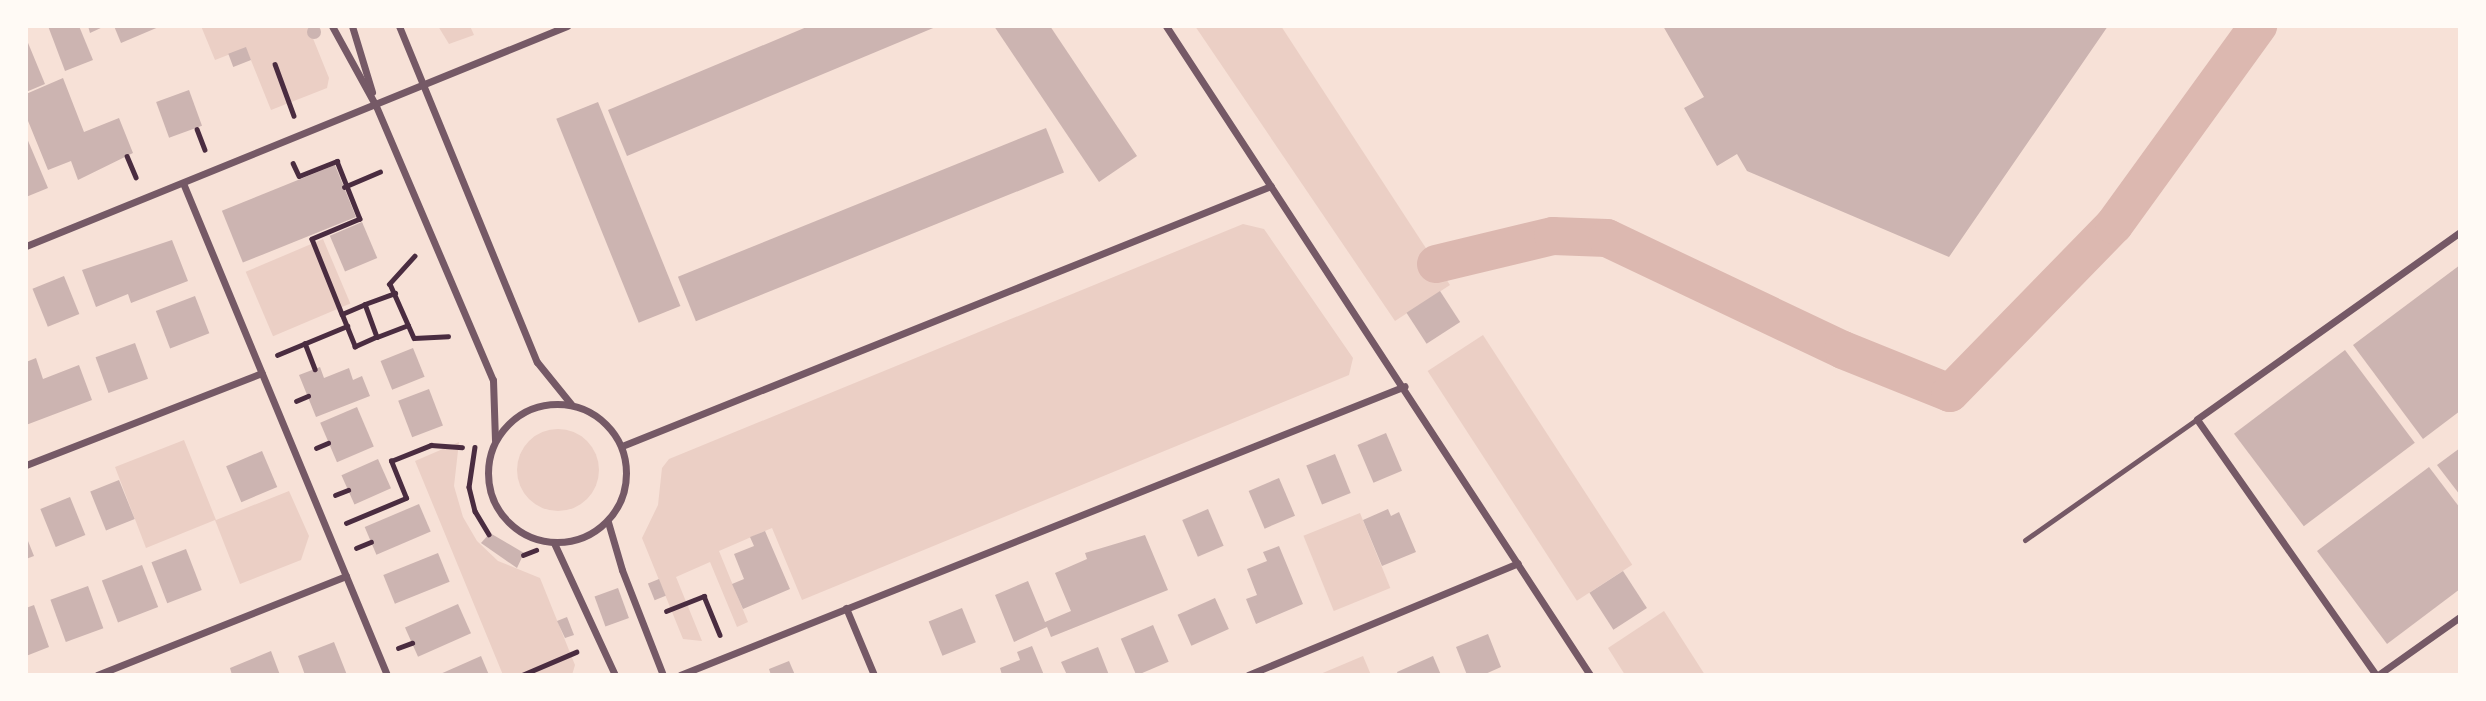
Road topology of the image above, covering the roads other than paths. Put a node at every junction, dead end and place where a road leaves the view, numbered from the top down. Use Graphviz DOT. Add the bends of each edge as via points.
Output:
graph roads {
  1 [pos="332,26"];
  2 [pos="352,26"];
  3 [pos="399,26"];
  4 [pos="567,26"];
  5 [pos="1166,26"];
  6 [pos="423,87"];
  7 [pos="376,106"];
  8 [pos="183,183"];
  9 [pos="1271,186"];
  10 [pos="2460,232"];
  11 [pos="26,246"];
  12 [pos="262,373"];
  13 [pos="1405,386"];
  14 [pos="571,404"];
  15 [pos="2197,419"];
  16 [pos="495,440"];
  17 [pos="622,446"];
  18 [pos="26,465"];
  19 [pos="608,522"];
  20 [pos="2025,540"];
  21 [pos="554,543"];
  22 [pos="1518,563"];
  23 [pos="346,576"];
  24 [pos="846,608"];
  25 [pos="2460,617"];
  26 [pos="97,675"];
  27 [pos="387,675"];
  28 [pos="615,675"];
  29 [pos="663,675"];
  30 [pos="680,675"];
  31 [pos="874,675"];
  32 [pos="1248,675"];
  33 [pos="1590,675"];
  34 [pos="2377,675"];
  1 -- 7 [label="street"];
  2 -- 7 [label="street"];
  3 -- 6 [label="street"];
  4 -- 6 [label="street"];
  5 -- 9 [label="street"];
  6 -- 7 [label="street"];
  6 -- 14 [label="street" via="537,362"];
  7 -- 8 [label="street"];
  7 -- 16 [label="street" via="493,380"];
  8 -- 11 [label="street"];
  8 -- 12 [label="street"];
  9 -- 13 [label="street"];
  9 -- 17 [label="street"];
  10 -- 15 [label="street"];
  12 -- 18 [label="street"];
  12 -- 23 [label="street"];
  13 -- 22 [label="street"];
  13 -- 24 [label="street"];
  14 -- 16 [label="street" via="549,403 527,410"];
  14 -- 17 [label="street" via="610,426"];
  15 -- 20 [label="lane"];
  15 -- 34 [label="street"];
  16 -- 21 [label="street" via="488,462 488,486 496,507 511,526 531,538"];
  17 -- 19 [label="street" via="626,486"];
  19 -- 21 [label="street" via="574,541"];
  19 -- 29 [label="street" via="621,570"];
  21 -- 28 [label="street"];
  22 -- 32 [label="street"];
  22 -- 33 [label="street"];
  23 -- 26 [label="street"];
  23 -- 27 [label="street"];
  24 -- 30 [label="street"];
  24 -- 31 [label="street"];
  25 -- 34 [label="street"];
}
